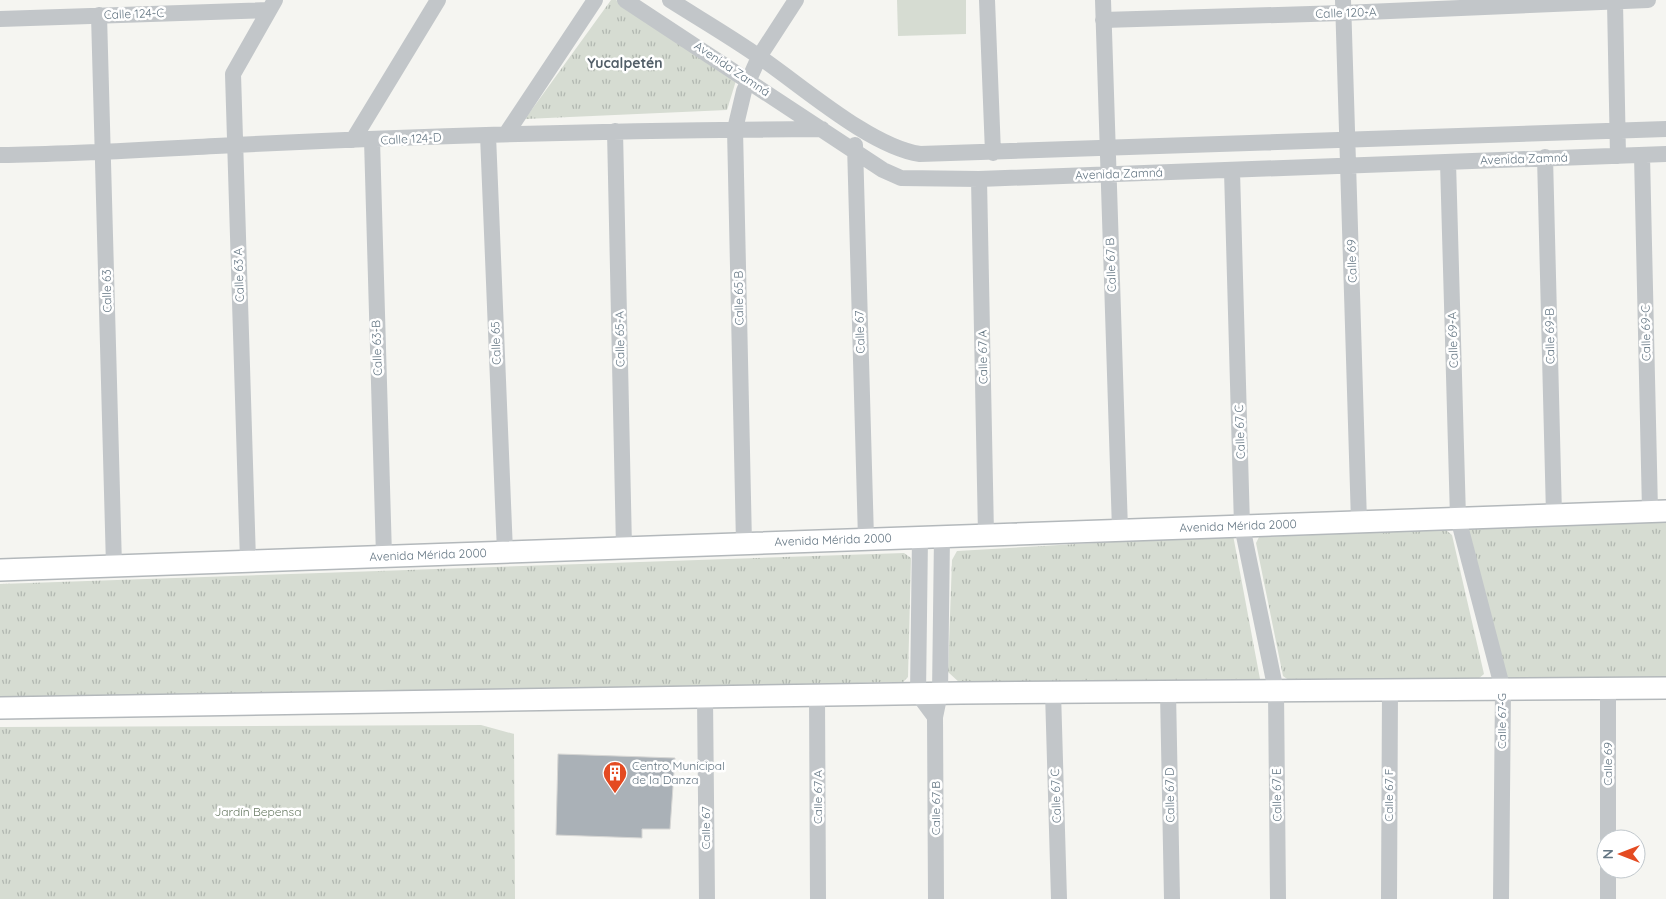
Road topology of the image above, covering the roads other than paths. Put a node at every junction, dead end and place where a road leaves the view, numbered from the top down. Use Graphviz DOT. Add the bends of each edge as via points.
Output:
graph roads {
  1 [pos="114,0"];
  2 [pos="438,0"];
  3 [pos="595,0"];
  4 [pos="625,0"];
  5 [pos="670,0"];
  6 [pos="796,0"];
  7 [pos="987,0"];
  8 [pos="1103,0"];
  9 [pos="1648,0"];
  10 [pos="1615,2"];
  11 [pos="272,5"];
  12 [pos="1224,7"];
  13 [pos="1343,7"];
  14 [pos="103,15"];
  15 [pos="0,18"];
  16 [pos="1104,20"];
  17 [pos="760,57"];
  18 [pos="750,82"];
  19 [pos="855,125"];
  20 [pos="822,129"];
  21 [pos="1666,129"];
  22 [pos="736,130"];
  23 [pos="1617,130"];
  24 [pos="615,131"];
  25 [pos="506,134"];
  26 [pos="488,135"];
  27 [pos="353,140"];
  28 [pos="372,140"];
  29 [pos="1348,141"];
  30 [pos="235,145"];
  31 [pos="1107,150"];
  32 [pos="104,153"];
  33 [pos="856,153"];
  34 [pos="993,153"];
  35 [pos="1666,154"];
  36 [pos="0,156"];
  37 [pos="1618,156"];
  38 [pos="1642,156"];
  39 [pos="1545,157"];
  40 [pos="1448,162"];
  41 [pos="1349,166"];
  42 [pos="1232,170"];
  43 [pos="1108,174"];
  44 [pos="979,179"];
  45 [pos="1658,511"];
  46 [pos="1554,514"];
  47 [pos="1458,518"];
  48 [pos="1360,522"];
  49 [pos="1242,526"];
  50 [pos="1120,530"];
  51 [pos="986,535"];
  52 [pos="942,536"];
  53 [pos="920,537"];
  54 [pos="866,539"];
  55 [pos="744,544"];
  56 [pos="624,548"];
  57 [pos="505,552"];
  58 [pos="384,556"];
  59 [pos="248,561"];
  60 [pos="114,566"];
  61 [pos="0,570"];
  62 [pos="1666,688"];
  63 [pos="1608,689"];
  64 [pos="1390,690"];
  65 [pos="1502,690"];
  66 [pos="1276,691"];
  67 [pos="1053,692"];
  68 [pos="1168,692"];
  69 [pos="940,693"];
  70 [pos="918,694"];
  71 [pos="817,695"];
  72 [pos="705,697"];
  73 [pos="0,708"];
  74 [pos="935,717"];
  75 [pos="1608,829"];
  76 [pos="1608,879"];
  77 [pos="707,899"];
  78 [pos="818,899"];
  79 [pos="936,899"];
  80 [pos="1059,899"];
  81 [pos="1172,899"];
  82 [pos="1278,899"];
  83 [pos="1389,899"];
  84 [pos="1501,899"];
  85 [pos="1608,899"];
  1 -- 14 [label="street, Calle 63"];
  2 -- 27 [label="street"];
  3 -- 25 [label="street"];
  4 -- 18 [label="street, Avenida Zamná"];
  5 -- 17 [label="street, Avenida Zamná"];
  6 -- 17 [label="street, Calle 65 B"];
  7 -- 34 [label="street"];
  8 -- 16 [label="street, Calle 67 B"];
  9 -- 10 [label="street, Calle 120-A"];
  10 -- 13 [label="street, Calle 120-A"];
  10 -- 23 [label="street"];
  11 -- 14 [label="street, Calle 124-C"];
  11 -- 30 [label="street, Calle 63 A" via="233,74"];
  12 -- 13 [label="street, Calle 120-A"];
  12 -- 16 [label="street, Calle 120-A"];
  13 -- 29 [label="street, Calle 69"];
  14 -- 15 [label="street, Calle 124-C"];
  14 -- 32 [label="street, Calle 63"];
  16 -- 31 [label="street, Calle 67 B"];
  17 -- 18 [label="street, Calle 65 B"];
  17 -- 19 [label="street, Avenida Zamná"];
  18 -- 20 [label="street, Avenida Zamná"];
  18 -- 22 [label="street, Calle 65 B" via="744,91"];
  19 -- 33 [label="street, Calle 67"];
  19 -- 34 [label="street, Avenida Zamná" via="908,152"];
  20 -- 22 [label="street, Calle 124-D"];
  20 -- 33 [label="street, Avenida Zamná"];
  21 -- 23 [label="street, Avenida Zamná"];
  22 -- 24 [label="street, Calle 124-D"];
  22 -- 55 [label="street, Calle 65 B"];
  23 -- 29 [label="street, Avenida Zamná"];
  23 -- 37 [label="street"];
  24 -- 25 [label="street, Calle 124-D"];
  24 -- 56 [label="street, Calle 65-A"];
  25 -- 26 [label="street, Calle 124-D"];
  26 -- 28 [label="street, Calle 124-D"];
  26 -- 57 [label="street, Calle 65"];
  27 -- 28 [label="street, Calle 124-D"];
  27 -- 30 [label="street, Calle 124-D"];
  28 -- 58 [label="street, Calle 63-B"];
  29 -- 31 [label="street, Avenida Zamná"];
  29 -- 41 [label="street, Calle 69"];
  30 -- 32 [label="street, Calle 124-D"];
  30 -- 59 [label="street, Calle 63 A"];
  31 -- 34 [label="street, Avenida Zamná"];
  31 -- 43 [label="street, Calle 67 B"];
  32 -- 36 [label="street, Calle 124-D"];
  32 -- 60 [label="street, Calle 63"];
  33 -- 44 [label="street, Avenida Zamná" via="901,178"];
  33 -- 54 [label="street, Calle 67"];
  35 -- 38 [label="street, Avenida Zamná"];
  37 -- 38 [label="street, Avenida Zamná"];
  37 -- 39 [label="street, Avenida Zamná"];
  38 -- 45 [label="street, Calle 69-C"];
  39 -- 40 [label="street, Avenida Zamná"];
  39 -- 46 [label="street, Calle 69-B"];
  40 -- 41 [label="street, Avenida Zamná"];
  40 -- 47 [label="street, Calle 69-A"];
  41 -- 42 [label="street, Avenida Zamná"];
  41 -- 48 [label="street, Calle 69"];
  42 -- 43 [label="street, Avenida Zamná"];
  42 -- 49 [label="street, Calle 67 C"];
  43 -- 44 [label="street, Avenida Zamná"];
  43 -- 50 [label="street, Calle 67 B"];
  44 -- 51 [label="street, Calle 67 A"];
  45 -- 46 [label="main road, Avenida Mérida 2000"];
  46 -- 47 [label="main road, Avenida Mérida 2000"];
  47 -- 48 [label="main road, Avenida Mérida 2000"];
  47 -- 65 [label="street, Calle 67-G"];
  48 -- 49 [label="main road, Avenida Mérida 2000"];
  49 -- 50 [label="main road, Avenida Mérida 2000"];
  49 -- 66 [label="street, Calle 67 C"];
  50 -- 51 [label="main road, Avenida Mérida 2000"];
  51 -- 52 [label="main road, Avenida Mérida 2000"];
  52 -- 53 [label="main road, Avenida Mérida 2000"];
  52 -- 69 [label="street"];
  53 -- 54 [label="main road, Avenida Mérida 2000"];
  53 -- 70 [label="street"];
  54 -- 55 [label="main road, Avenida Mérida 2000"];
  55 -- 56 [label="main road, Avenida Mérida 2000"];
  56 -- 57 [label="main road, Avenida Mérida 2000"];
  57 -- 58 [label="main road, Avenida Mérida 2000"];
  58 -- 59 [label="main road, Avenida Mérida 2000"];
  59 -- 60 [label="main road, Avenida Mérida 2000"];
  60 -- 61 [label="main road, Avenida Mérida 2000"];
  62 -- 63 [label="main road"];
  63 -- 65 [label="main road"];
  63 -- 75 [label="street, Calle 69"];
  64 -- 65 [label="main road"];
  64 -- 66 [label="main road"];
  64 -- 83 [label="street, Calle 67 F"];
  65 -- 84 [label="street, Calle 67-G"];
  66 -- 68 [label="main road"];
  66 -- 82 [label="street, Calle 67 E"];
  67 -- 68 [label="main road"];
  67 -- 69 [label="main road"];
  67 -- 80 [label="street, Calle 67 C"];
  68 -- 81 [label="street, Calle 67 D"];
  69 -- 70 [label="main road"];
  69 -- 74 [label="street, Calle 67 B"];
  70 -- 71 [label="main road"];
  70 -- 74 [label="street"];
  71 -- 72 [label="main road"];
  71 -- 78 [label="street, Calle 67 A"];
  72 -- 73 [label="main road"];
  72 -- 77 [label="street, Calle 67"];
  74 -- 79 [label="street, Calle 67 B"];
  76 -- 85 [label="street"];
}
